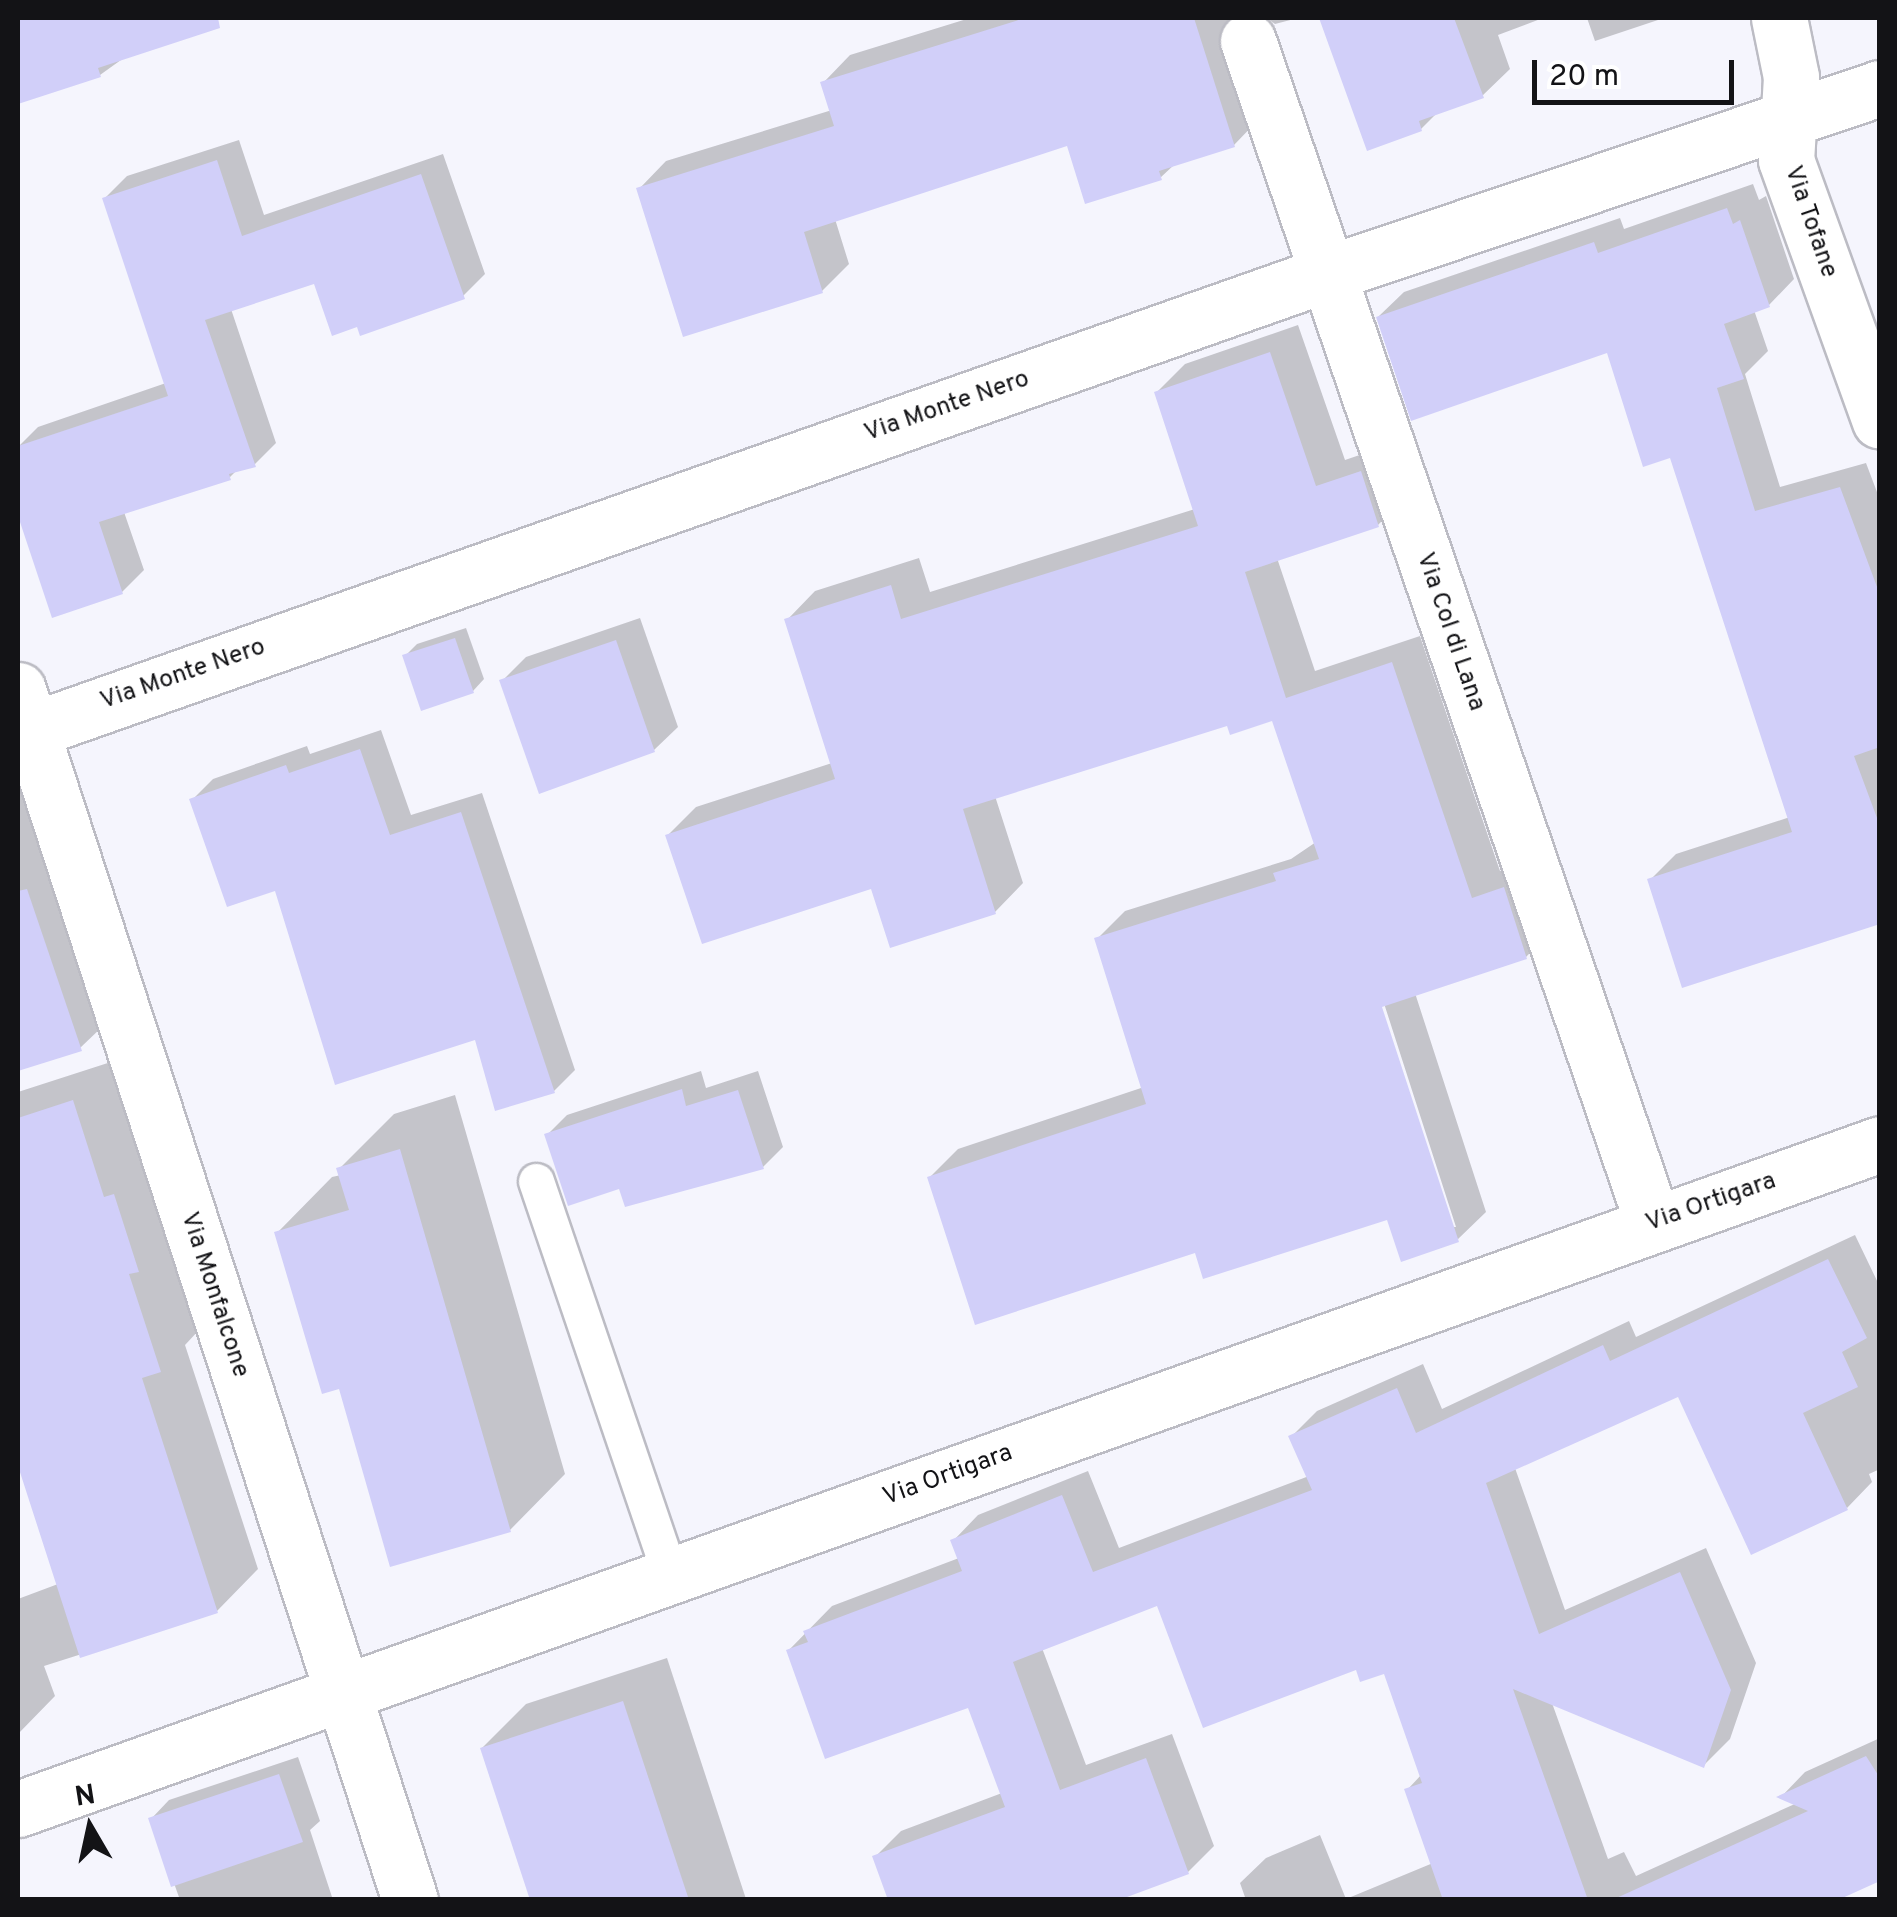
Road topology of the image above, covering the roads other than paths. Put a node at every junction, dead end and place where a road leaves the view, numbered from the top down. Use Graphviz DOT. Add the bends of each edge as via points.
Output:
graph roads {
  1 [pos="1779,18"];
  2 [pos="1248,40"];
  3 [pos="1880,88"];
  4 [pos="1790,118"];
  5 [pos="1326,274"];
  6 [pos="1880,420"];
  7 [pos="22,718"];
  8 [pos="1880,1144"];
  9 [pos="536,1181"];
  10 [pos="1653,1223"];
  11 [pos="670,1576"];
  12 [pos="342,1692"];
  13 [pos="18,1810"];
  14 [pos="410,1900"];
  1 -- 4 [label="street, Via Tofane" via="1792,77"];
  2 -- 5 [label="street, Via Col di Lana"];
  3 -- 4 [label="street, Via Monte Nero"];
  4 -- 5 [label="street, Via Monte Nero"];
  4 -- 6 [label="street, Via Tofane" via="1786,160"];
  5 -- 7 [label="street, Via Monte Nero"];
  5 -- 10 [label="street, Via Col di Lana"];
  7 -- 12 [label="street, Via Monfalcone"];
  8 -- 10 [label="street, Via Ortigara"];
  9 -- 11 [label="lane"];
  10 -- 11 [label="street, Via Ortigara"];
  11 -- 12 [label="street, Via Ortigara"];
  12 -- 13 [label="street, Via Ortigara"];
  12 -- 14 [label="street, Via Monfalcone"];
}
